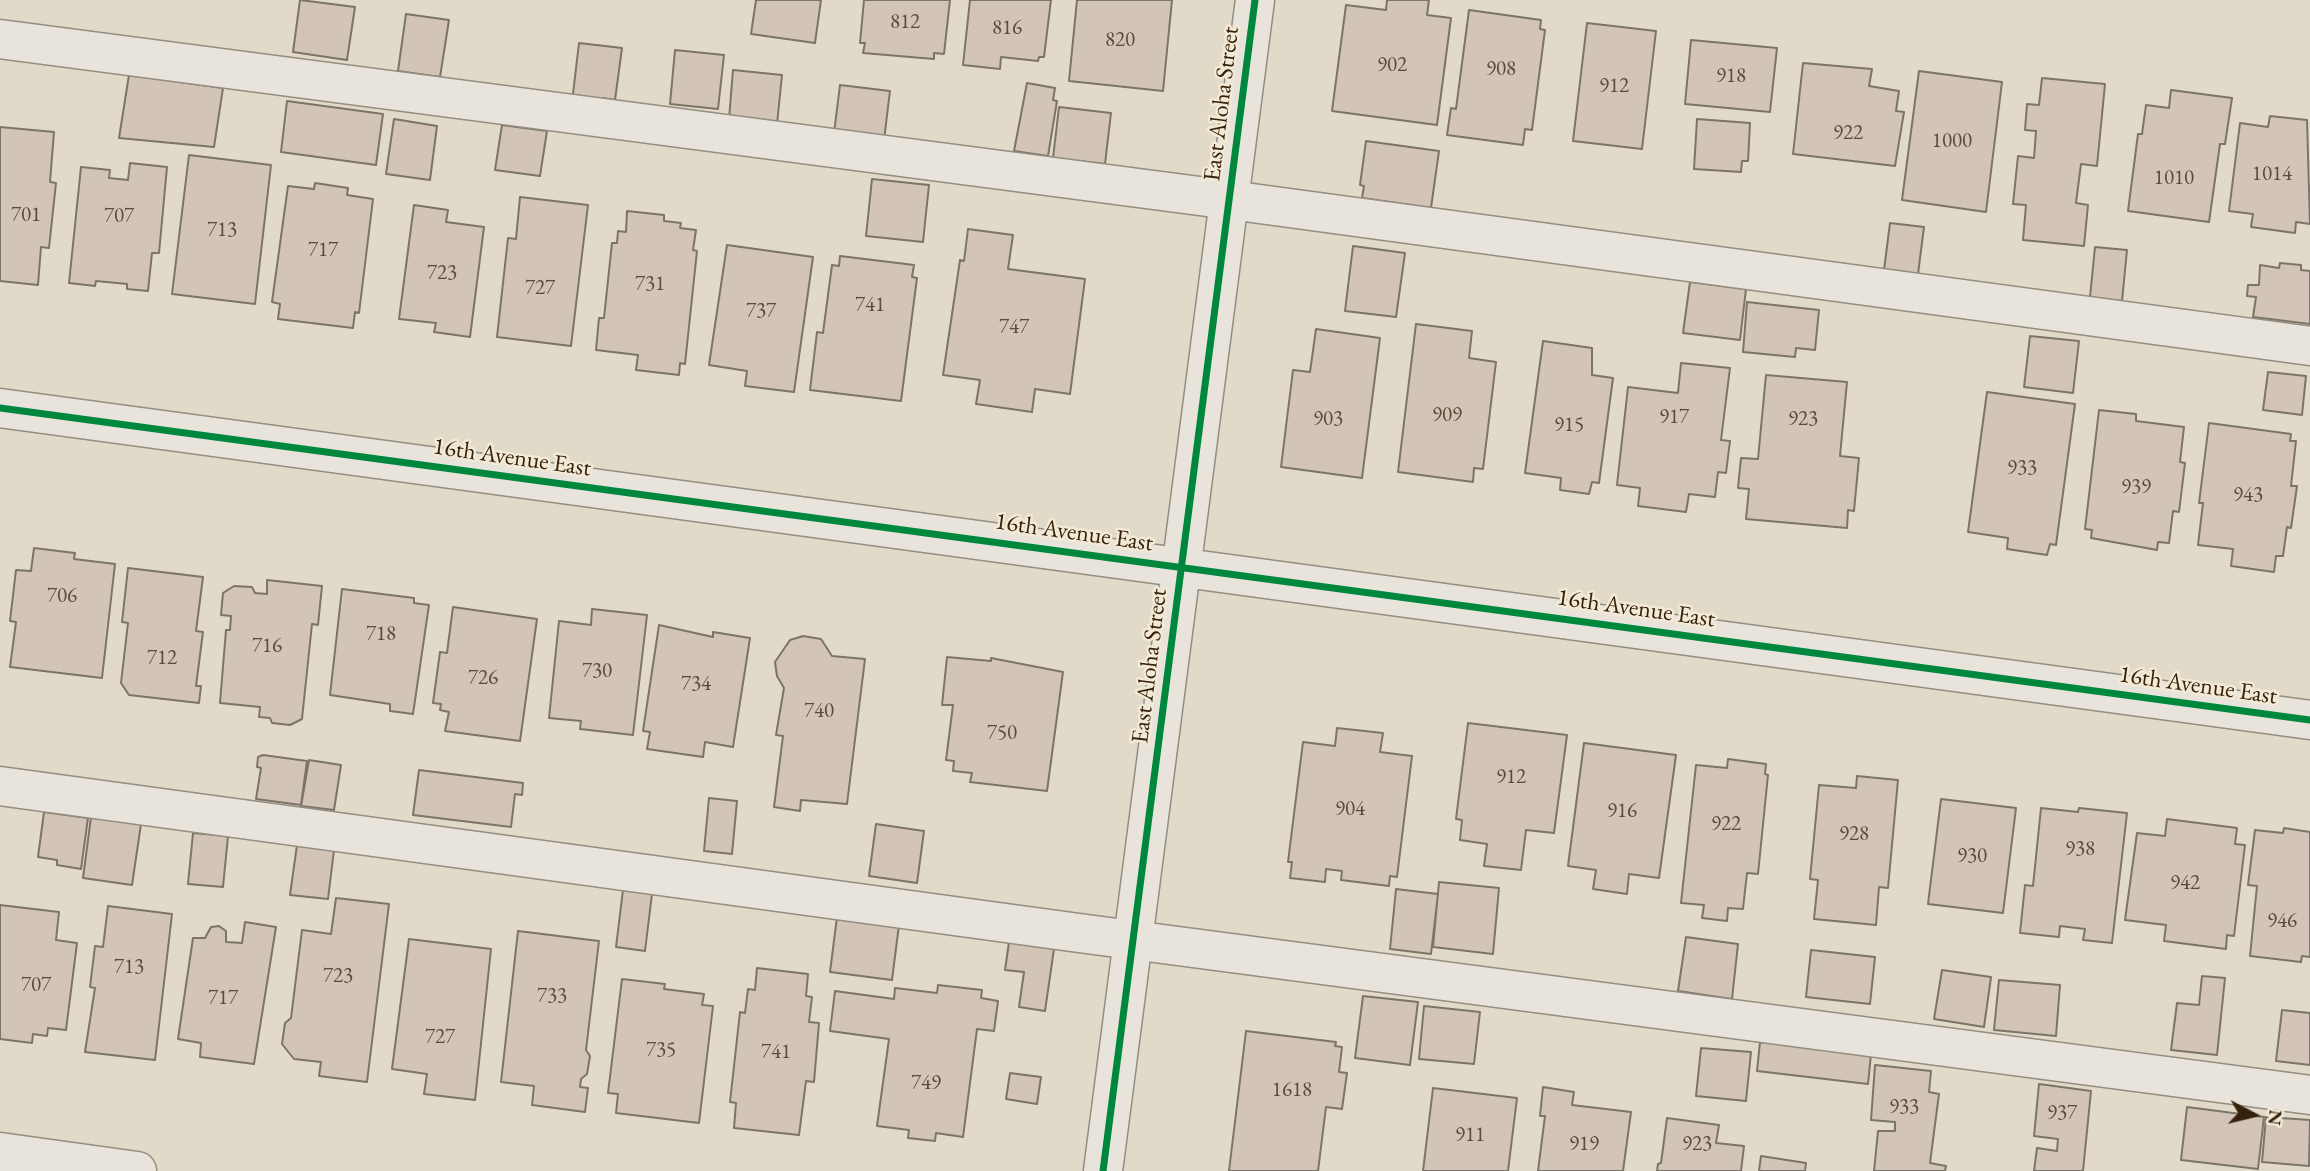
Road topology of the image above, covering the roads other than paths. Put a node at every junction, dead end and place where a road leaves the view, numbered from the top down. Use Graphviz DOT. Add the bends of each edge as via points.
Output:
graph roads {
  1 [pos="1255,0"];
  2 [pos="0,39"];
  3 [pos="1230,200"];
  4 [pos="2310,346"];
  5 [pos="0,408"];
  6 [pos="1182,567"];
  7 [pos="2310,720"];
  8 [pos="0,786"];
  9 [pos="1133,940"];
  10 [pos="2310,1095"];
  11 [pos="0,1152"];
  12 [pos="137,1171"];
  13 [pos="1103,1171"];
  1 -- 3 [label="street, East Aloha Street"];
  2 -- 3 [label="street"];
  3 -- 4 [label="street"];
  3 -- 6 [label="street, East Aloha Street"];
  5 -- 6 [label="street, 16th Avenue East"];
  6 -- 7 [label="street, 16th Avenue East"];
  6 -- 9 [label="street, East Aloha Street"];
  8 -- 9 [label="street"];
  9 -- 10 [label="street"];
  9 -- 13 [label="street, East Aloha Street"];
  11 -- 12 [label="street"];
}
